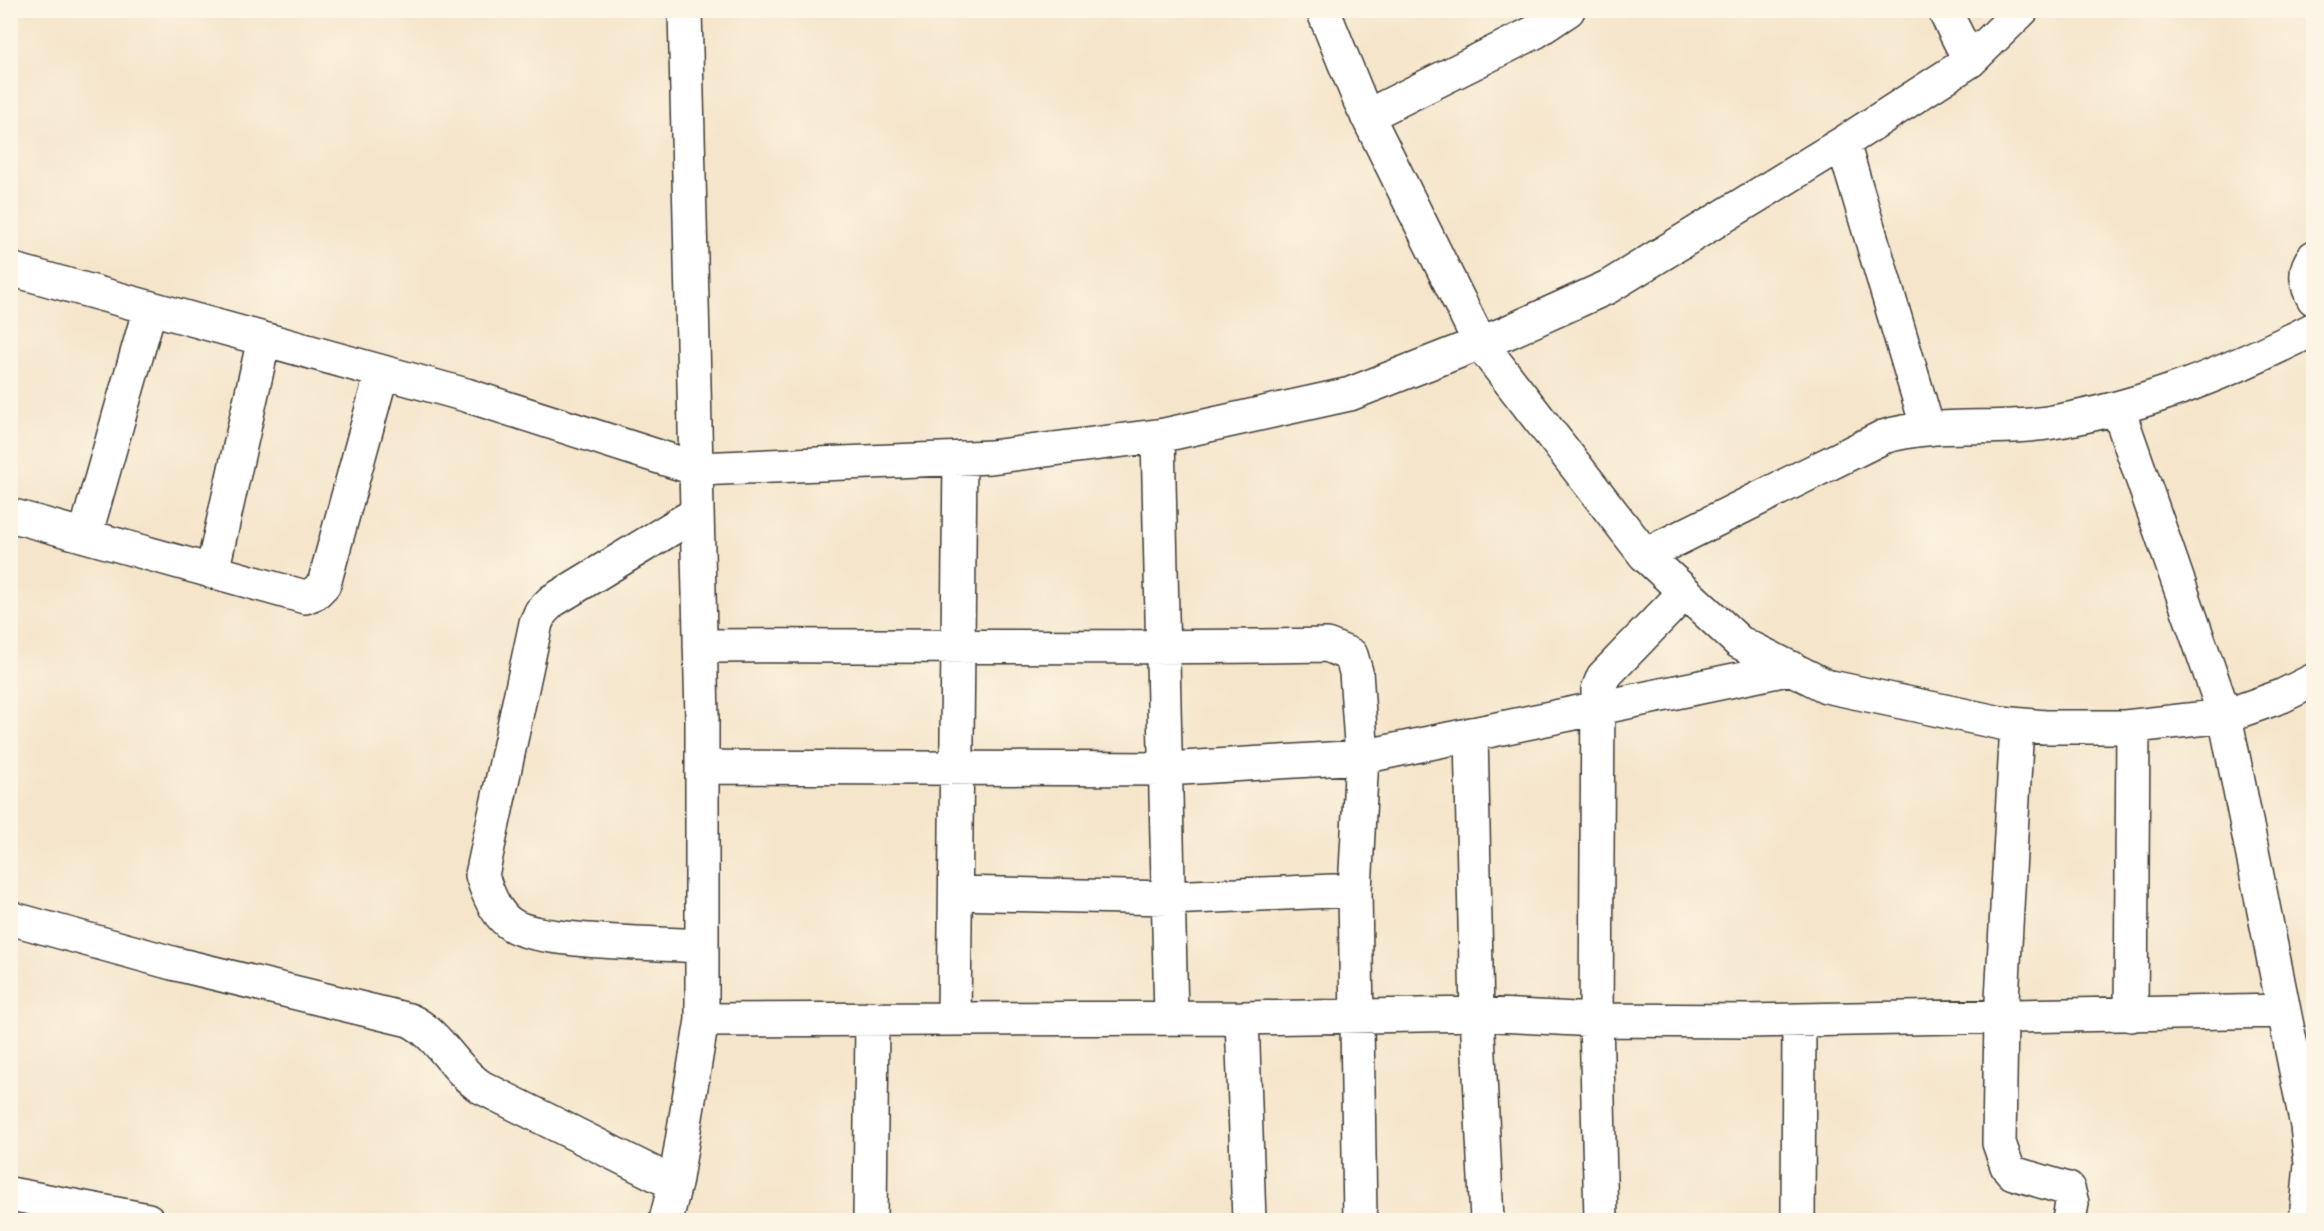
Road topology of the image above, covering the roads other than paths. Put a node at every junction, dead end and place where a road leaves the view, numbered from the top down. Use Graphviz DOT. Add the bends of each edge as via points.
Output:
graph roads {
  1 [pos="685,10"];
  2 [pos="1323,10"];
  3 [pos="1568,10"];
  4 [pos="1944,10"];
  5 [pos="2022,10"];
  6 [pos="1970,61"];
  7 [pos="1367,116"];
  8 [pos="1843,143"];
  9 [pos="2313,257"];
  10 [pos="10,269"];
  11 [pos="2313,299"];
  12 [pos="150,308"];
  13 [pos="2313,329"];
  14 [pos="264,339"];
  15 [pos="1480,343"];
  16 [pos="382,372"];
  17 [pos="2118,410"];
  18 [pos="1928,429"];
  19 [pos="1158,436"];
  20 [pos="960,458"];
  21 [pos="698,469"];
  22 [pos="697,513"];
  23 [pos="10,514"];
  24 [pos="85,536"];
  25 [pos="1645,555"];
  26 [pos="212,572"];
  27 [pos="1685,592"];
  28 [pos="958,644"];
  29 [pos="700,646"];
  30 [pos="1163,648"];
  31 [pos="1792,668"];
  32 [pos="2313,680"];
  33 [pos="1596,708"];
  34 [pos="2225,716"];
  35 [pos="2017,725"];
  36 [pos="2133,726"];
  37 [pos="1471,734"];
  38 [pos="1362,757"];
  39 [pos="703,767"];
  40 [pos="1166,769"];
  41 [pos="957,770"];
  42 [pos="1355,891"];
  43 [pos="956,893"];
  44 [pos="1168,898"];
  45 [pos="10,918"];
  46 [pos="700,946"];
  47 [pos="2284,1011"];
  48 [pos="1357,1014"];
  49 [pos="1477,1014"];
  50 [pos="2131,1015"];
  51 [pos="954,1017"];
  52 [pos="872,1018"];
  53 [pos="1171,1018"];
  54 [pos="1242,1018"];
  55 [pos="2001,1018"];
  56 [pos="702,1020"];
  57 [pos="1596,1020"];
  58 [pos="1799,1020"];
  59 [pos="2312,1174"];
  60 [pos="675,1184"];
  61 [pos="10,1194"];
  62 [pos="148,1221"];
  63 [pos="666,1221"];
  64 [pos="870,1221"];
  65 [pos="1249,1221"];
  66 [pos="1360,1221"];
  67 [pos="1487,1221"];
  68 [pos="1601,1221"];
  69 [pos="1798,1221"];
  70 [pos="2069,1221"];
  71 [pos="2306,1221"];
  1 -- 21 [label="street"];
  2 -- 7 [label="street"];
  3 -- 7 [label="street" via="1535,32"];
  4 -- 6 [label="street"];
  5 -- 6 [label="street"];
  6 -- 8 [label="street"];
  7 -- 15 [label="street"];
  8 -- 15 [label="street" via="1608,287"];
  8 -- 18 [label="street"];
  9 -- 11 [label="street" via="2306,277"];
  10 -- 12 [label="street"];
  12 -- 14 [label="street"];
  12 -- 24 [label="street"];
  13 -- 17 [label="street" via="2222,374"];
  14 -- 16 [label="street"];
  14 -- 26 [label="street"];
  15 -- 19 [label="street" via="1350,394"];
  15 -- 25 [label="street"];
  16 -- 21 [label="street"];
  16 -- 26 [label="street" via="324,584 305,597"];
  17 -- 18 [label="street" via="2045,423"];
  17 -- 34 [label="street"];
  18 -- 25 [label="street" via="1883,437"];
  19 -- 20 [label="street"];
  19 -- 30 [label="street"];
  20 -- 21 [label="street"];
  20 -- 28 [label="street"];
  21 -- 22 [label="street"];
  22 -- 29 [label="street"];
  22 -- 46 [label="street" via="552,601 542,612 536,623 482,875 493,903 512,925 540,936"];
  23 -- 24 [label="street"];
  24 -- 26 [label="street"];
  25 -- 27 [label="street"];
  27 -- 31 [label="street" via="1739,642"];
  27 -- 33 [label="street" via="1603,677"];
  28 -- 29 [label="street"];
  28 -- 30 [label="street"];
  28 -- 41 [label="street"];
  29 -- 39 [label="street"];
  30 -- 38 [label="street" via="1327,645 1346,651 1354,662"];
  30 -- 40 [label="street"];
  31 -- 33 [label="street"];
  31 -- 35 [label="street" via="1827,686"];
  32 -- 34 [label="street" via="2282,696"];
  33 -- 37 [label="street"];
  33 -- 57 [label="street"];
  34 -- 36 [label="street"];
  34 -- 47 [label="street"];
  35 -- 36 [label="street"];
  35 -- 55 [label="street"];
  36 -- 50 [label="street"];
  37 -- 38 [label="street"];
  37 -- 49 [label="street"];
  38 -- 40 [label="street"];
  38 -- 42 [label="street"];
  39 -- 41 [label="street"];
  39 -- 46 [label="street"];
  40 -- 41 [label="street"];
  40 -- 44 [label="street"];
  41 -- 43 [label="street"];
  42 -- 44 [label="street"];
  42 -- 48 [label="street"];
  43 -- 44 [label="street"];
  43 -- 51 [label="street"];
  44 -- 53 [label="street"];
  45 -- 60 [label="street" via="172,963 409,1020 429,1033 474,1082"];
  46 -- 56 [label="street"];
  47 -- 50 [label="street"];
  47 -- 59 [label="street" via="2307,1126"];
  48 -- 49 [label="street"];
  48 -- 54 [label="street"];
  48 -- 66 [label="street"];
  49 -- 57 [label="street"];
  49 -- 67 [label="street"];
  50 -- 55 [label="street"];
  51 -- 52 [label="street"];
  51 -- 53 [label="street"];
  52 -- 56 [label="street"];
  52 -- 64 [label="street"];
  53 -- 54 [label="street"];
  54 -- 65 [label="street"];
  55 -- 58 [label="street"];
  55 -- 70 [label="street" via="2002,1153 2013,1173 2068,1189 2072,1203"];
  56 -- 60 [label="street"];
  57 -- 58 [label="street"];
  57 -- 68 [label="street"];
  58 -- 69 [label="street"];
  59 -- 71 [label="street"];
  60 -- 63 [label="street"];
  61 -- 62 [label="street"];
}
